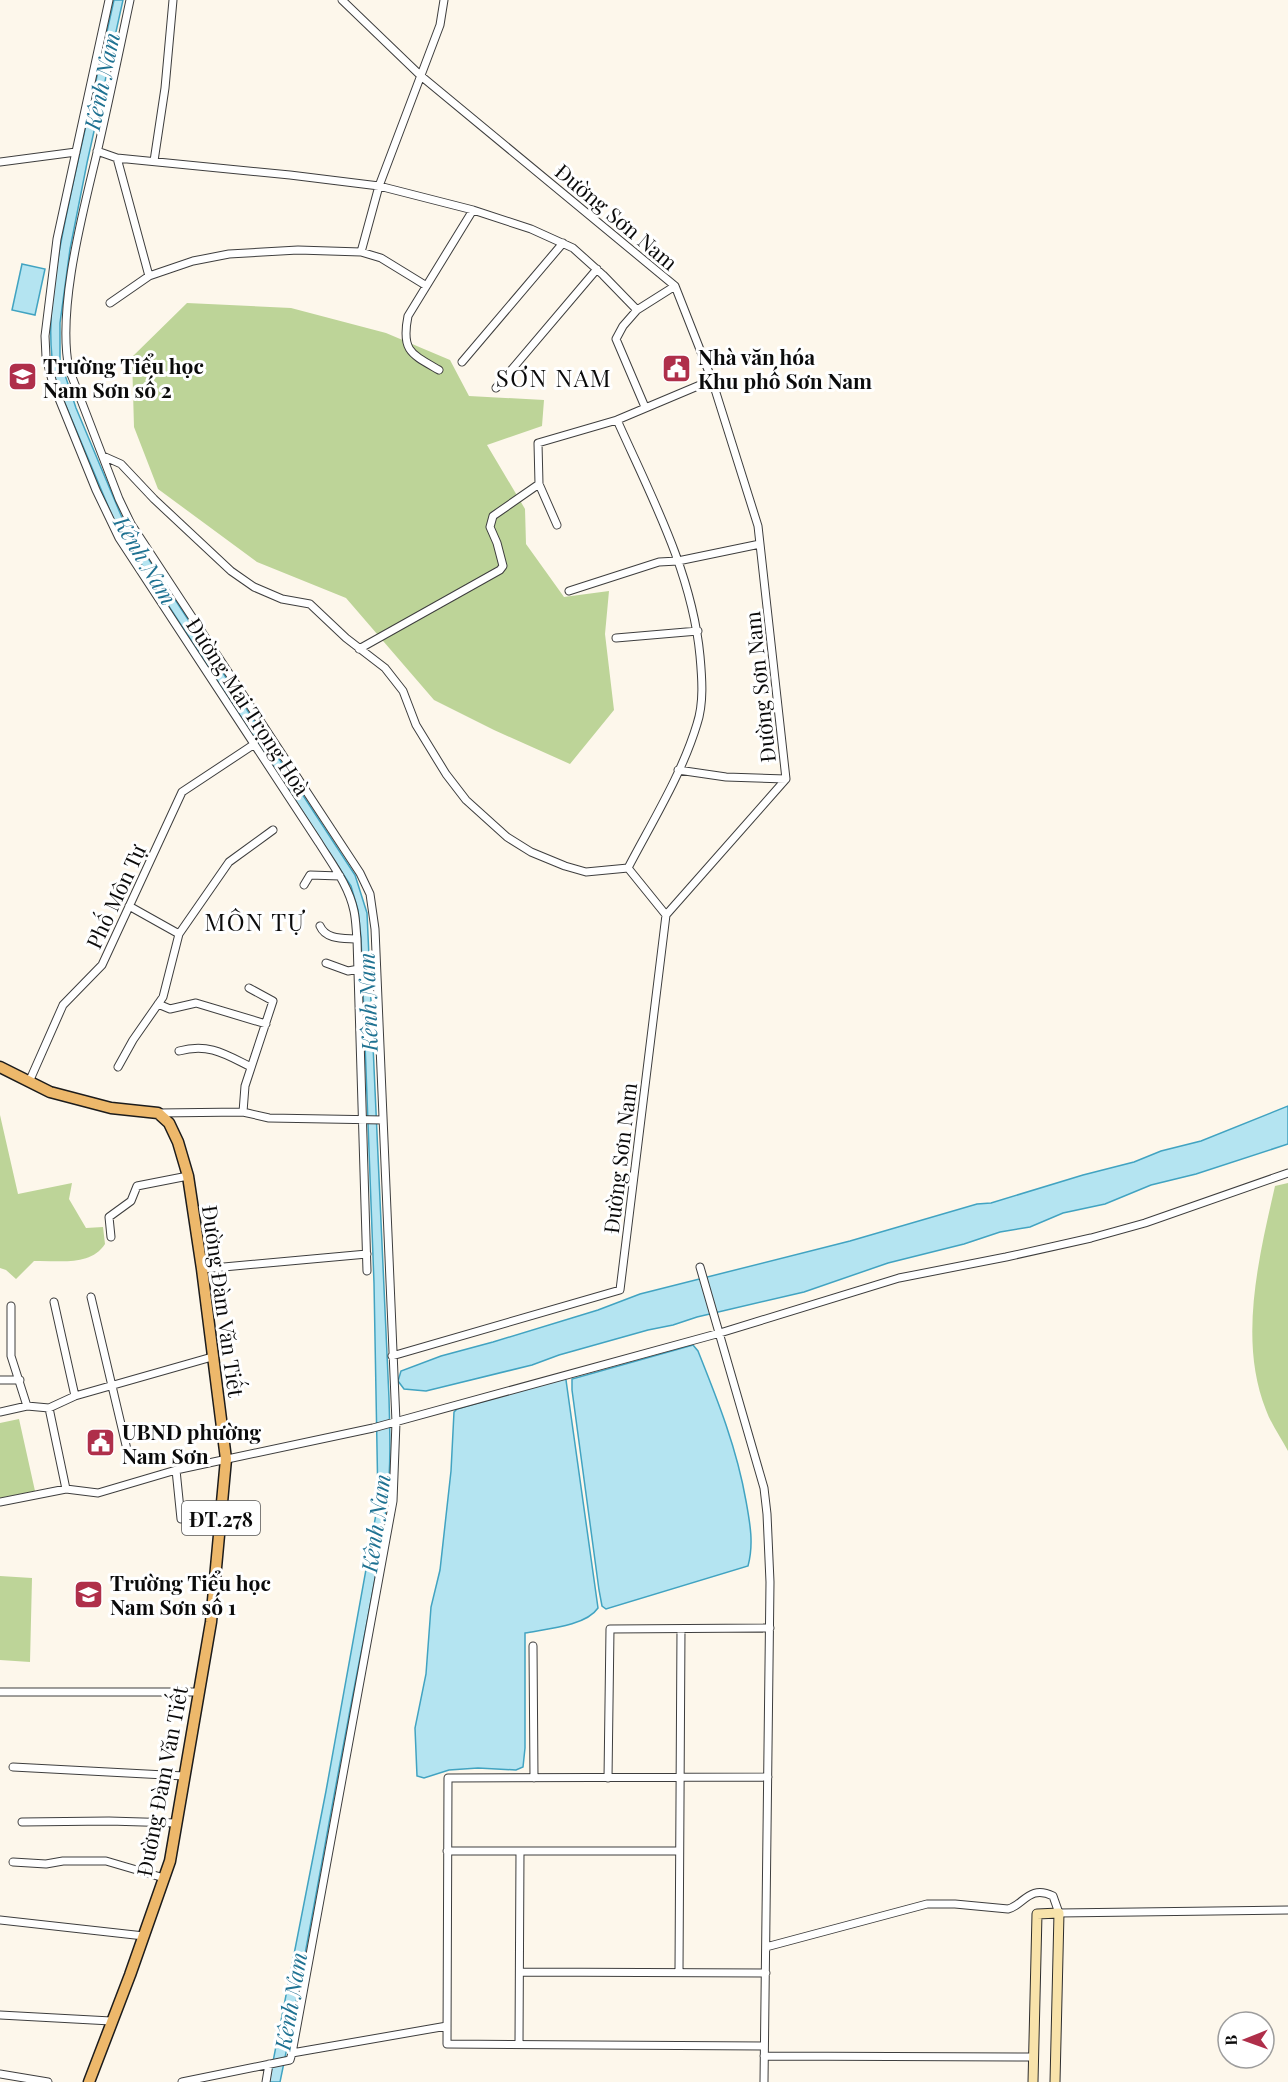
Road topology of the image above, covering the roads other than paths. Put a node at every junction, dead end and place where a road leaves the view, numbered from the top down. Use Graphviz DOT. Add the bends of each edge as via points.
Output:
graph roads {
  1 [pos="109,0"];
  2 [pos="130,0"];
  3 [pos="173,0"];
  4 [pos="342,0"];
  5 [pos="444,0"];
  6 [pos="421,76"];
  7 [pos="97,151"];
  8 [pos="76,152"];
  9 [pos="117,159"];
  10 [pos="154,161"];
  11 [pos="0,162"];
  12 [pos="379,186"];
  13 [pos="473,210"];
  14 [pos="563,243"];
  15 [pos="361,252"];
  16 [pos="597,269"];
  17 [pos="149,276"];
  18 [pos="425,285"];
  19 [pos="675,286"];
  20 [pos="110,303"];
  21 [pos="637,310"];
  22 [pos="462,362"];
  23 [pos="439,370"];
  24 [pos="712,380"];
  25 [pos="496,388"];
  26 [pos="645,407"];
  27 [pos="617,420"];
  28 [pos="103,456"];
  29 [pos="539,484"];
  30 [pos="556,525"];
  31 [pos="760,544"];
  32 [pos="678,561"];
  33 [pos="569,591"];
  34 [pos="698,631"];
  35 [pos="616,638"];
  36 [pos="359,649"];
  37 [pos="253,745"];
  38 [pos="678,770"];
  39 [pos="786,779"];
  40 [pos="273,830"];
  41 [pos="628,868"];
  42 [pos="340,876"];
  43 [pos="304,885"];
  44 [pos="129,906"];
  45 [pos="666,915"];
  46 [pos="320,926"];
  47 [pos="179,934"];
  48 [pos="357,939"];
  49 [pos="326,963"];
  50 [pos="359,969"];
  51 [pos="249,988"];
  52 [pos="158,1004"];
  53 [pos="266,1024"];
  54 [pos="178,1051"];
  55 [pos="0,1067"];
  56 [pos="118,1067"];
  57 [pos="251,1067"];
  58 [pos="28,1082"];
  59 [pos="243,1112"];
  60 [pos="158,1113"];
  61 [pos="383,1120"];
  62 [pos="364,1121"];
  63 [pos="1288,1173"];
  64 [pos="188,1176"];
  65 [pos="111,1237"];
  66 [pos="367,1254"];
  67 [pos="700,1267"];
  68 [pos="202,1269"];
  69 [pos="367,1271"];
  70 [pos="91,1297"];
  71 [pos="54,1302"];
  72 [pos="11,1306"];
  73 [pos="719,1330"];
  74 [pos="392,1356"];
  75 [pos="212,1357"];
  76 [pos="0,1380"];
  77 [pos="20,1380"];
  78 [pos="112,1386"];
  79 [pos="75,1396"];
  80 [pos="27,1406"];
  81 [pos="49,1408"];
  82 [pos="0,1412"];
  83 [pos="396,1422"];
  84 [pos="129,1458"];
  85 [pos="226,1459"];
  86 [pos="176,1470"];
  87 [pos="66,1489"];
  88 [pos="0,1502"];
  89 [pos="181,1519"];
  90 [pos="770,1628"];
  91 [pos="681,1629"];
  92 [pos="533,1646"];
  93 [pos="0,1692"];
  94 [pos="199,1692"];
  95 [pos="13,1767"];
  96 [pos="184,1776"];
  97 [pos="680,1777"];
  98 [pos="768,1777"];
  99 [pos="534,1778"];
  100 [pos="608,1778"];
  101 [pos="22,1822"];
  102 [pos="176,1823"];
  103 [pos="447,1851"];
  104 [pos="520,1851"];
  105 [pos="679,1851"];
  106 [pos="13,1862"];
  107 [pos="164,1878"];
  108 [pos="1288,1910"];
  109 [pos="1059,1913"];
  110 [pos="0,1920"];
  111 [pos="144,1936"];
  112 [pos="766,1947"];
  113 [pos="520,1972"];
  114 [pos="679,1972"];
  115 [pos="766,1973"];
  116 [pos="0,2015"];
  117 [pos="111,2021"];
  118 [pos="447,2026"];
  119 [pos="519,2044"];
  120 [pos="764,2046"];
  121 [pos="291,2056"];
  122 [pos="764,2056"];
  123 [pos="1033,2057"];
  124 [pos="269,2064"];
  125 [pos="0,2074"];
  126 [pos="48,2082"];
  127 [pos="89,2082"];
  128 [pos="182,2082"];
  129 [pos="266,2082"];
  130 [pos="764,2082"];
  131 [pos="1033,2082"];
  132 [pos="1055,2082"];
  1 -- 8 [label="street, Đường Mai Trọng Hoà"];
  2 -- 7 [label="street"];
  3 -- 10 [label="street"];
  4 -- 6 [label="street, Đường Sơn Nam"];
  5 -- 6 [label="street" via="440,25"];
  6 -- 12 [label="street"];
  6 -- 19 [label="street, Đường Sơn Nam"];
  7 -- 9 [label="street"];
  7 -- 28 [label="street" via="73,267 65,339 69,369"];
  8 -- 11 [label="street"];
  8 -- 37 [label="street, Đường Mai Trọng Hoà" via="57,239 47,324 46,357 52,384 119,538"];
  9 -- 10 [label="street"];
  9 -- 17 [label="street"];
  10 -- 12 [label="street"];
  12 -- 13 [label="street"];
  12 -- 15 [label="street"];
  13 -- 14 [label="street"];
  13 -- 18 [label="street"];
  14 -- 16 [label="street"];
  14 -- 22 [label="street"];
  15 -- 17 [label="street" via="229,254"];
  15 -- 18 [label="street" via="381,258"];
  16 -- 21 [label="street"];
  16 -- 25 [label="street"];
  17 -- 20 [label="street"];
  18 -- 23 [label="street" via="408,316 406,346"];
  19 -- 21 [label="street"];
  19 -- 24 [label="street, Đường Sơn Nam"];
  21 -- 26 [label="street" via="616,339"];
  24 -- 26 [label="street"];
  24 -- 31 [label="street, Đường Sơn Nam" via="758,526"];
  26 -- 27 [label="street"];
  27 -- 29 [label="street" via="538,443"];
  27 -- 32 [label="street"];
  28 -- 36 [label="street" via="121,464 231,571 282,599 310,604"];
  28 -- 61 [label="street" via="124,511 140,539 368,888 375,929"];
  29 -- 30 [label="street"];
  29 -- 36 [label="street" via="490,521 502,559 500,570"];
  31 -- 32 [label="street"];
  31 -- 39 [label="street, Đường Sơn Nam"];
  32 -- 33 [label="street" via="659,562"];
  32 -- 34 [label="street"];
  34 -- 35 [label="street"];
  34 -- 38 [label="street" via="702,698 698,723"];
  36 -- 41 [label="street" via="399,684 423,739 453,783 507,837 531,852 585,872"];
  37 -- 42 [label="street, Đường Mai Trọng Hoà"];
  37 -- 44 [label="street, Phố Môn Tự" via="182,792"];
  38 -- 39 [label="street"];
  38 -- 41 [label="street"];
  39 -- 45 [label="street, Đường Sơn Nam"];
  40 -- 47 [label="street" via="229,862"];
  41 -- 45 [label="street"];
  42 -- 43 [label="street" via="310,875"];
  42 -- 48 [label="street, Đường Mai Trọng Hoà" via="354,909"];
  44 -- 47 [label="street"];
  44 -- 58 [label="street, Phố Môn Tự" via="102,964 63,1005"];
  45 -- 74 [label="street, Đường Sơn Nam" via="620,1290"];
  46 -- 48 [label="street" via="328,936"];
  47 -- 52 [label="street"];
  48 -- 50 [label="street, Đường Mai Trọng Hoà"];
  49 -- 50 [label="street" via="348,971"];
  50 -- 62 [label="street, Đường Mai Trọng Hoà"];
  51 -- 53 [label="street" via="273,1001"];
  52 -- 53 [label="street" via="170,1009 196,1003"];
  52 -- 56 [label="street"];
  53 -- 57 [label="street"];
  54 -- 57 [label="street" via="209,1048"];
  55 -- 58 [label="main road"];
  57 -- 59 [label="street"];
  58 -- 60 [label="main road" via="75,1100"];
  59 -- 60 [label="street"];
  59 -- 62 [label="street" via="269,1118"];
  60 -- 64 [label="main road, Đường Đàm Văn Tiết / ĐT.278" via="169,1123"];
  61 -- 62 [label="street"];
  61 -- 74 [label="street"];
  62 -- 66 [label="street, Đường Mai Trọng Hoà"];
  63 -- 73 [label="street" via="1145,1223 1038,1250 899,1278"];
  64 -- 65 [label="street" via="137,1186 131,1201 109,1217"];
  64 -- 68 [label="main road, Đường Đàm Văn Tiết / ĐT.278"];
  66 -- 68 [label="street"];
  66 -- 69 [label="street, Đường Mai Trọng Hoà"];
  67 -- 73 [label="street"];
  68 -- 75 [label="main road, Đường Đàm Văn Tiết / ĐT.278"];
  70 -- 78 [label="street"];
  71 -- 79 [label="street"];
  72 -- 77 [label="street" via="11,1356"];
  73 -- 83 [label="street"];
  73 -- 90 [label="street" via="764,1488 770,1553"];
  74 -- 83 [label="street"];
  75 -- 78 [label="street"];
  75 -- 85 [label="main road, Đường Đàm Văn Tiết / ĐT.278"];
  76 -- 77 [label="street"];
  77 -- 80 [label="street"];
  78 -- 79 [label="street"];
  78 -- 84 [label="street"];
  79 -- 81 [label="street"];
  80 -- 81 [label="street"];
  80 -- 82 [label="street"];
  81 -- 87 [label="street"];
  83 -- 85 [label="street"];
  83 -- 121 [label="street" via="391,1517"];
  85 -- 86 [label="street"];
  85 -- 94 [label="main road, Đường Đàm Văn Tiết / ĐT.278" via="211,1622"];
  86 -- 87 [label="street" via="98,1493"];
  86 -- 89 [label="street"];
  87 -- 88 [label="street"];
  90 -- 91 [label="street"];
  90 -- 98 [label="street"];
  91 -- 97 [label="street"];
  91 -- 100 [label="street" via="610,1629"];
  92 -- 99 [label="street"];
  93 -- 94 [label="street"];
  94 -- 96 [label="main road, Đường Đàm Văn Tiết / ĐT.278"];
  95 -- 96 [label="street"];
  96 -- 102 [label="main road, Đường Đàm Văn Tiết / ĐT.278"];
  97 -- 98 [label="street"];
  97 -- 100 [label="street"];
  97 -- 105 [label="street"];
  98 -- 112 [label="street"];
  99 -- 100 [label="street"];
  99 -- 103 [label="street" via="448,1778"];
  101 -- 102 [label="street"];
  102 -- 107 [label="main road, Đường Đàm Văn Tiết / ĐT.278"];
  103 -- 104 [label="street"];
  103 -- 118 [label="street"];
  104 -- 105 [label="street"];
  104 -- 113 [label="street"];
  105 -- 114 [label="street"];
  106 -- 107 [label="street" via="106,1861"];
  107 -- 111 [label="main road, Đường Đàm Văn Tiết / ĐT.278"];
  108 -- 109 [label="street"];
  109 -- 112 [label="street" via="1049,1894 1030,1894 1008,1909 927,1904"];
  109 -- 123 [label="street" via="1036,1914"];
  109 -- 132 [label="street"];
  110 -- 111 [label="street"];
  111 -- 117 [label="main road, Đường Đàm Văn Tiết / ĐT.278"];
  112 -- 115 [label="street"];
  113 -- 114 [label="street"];
  113 -- 119 [label="street"];
  114 -- 115 [label="street"];
  115 -- 120 [label="street"];
  116 -- 117 [label="street"];
  117 -- 127 [label="main road, Đường Đàm Văn Tiết / ĐT.278"];
  118 -- 119 [label="street" via="447,2044"];
  118 -- 121 [label="street"];
  119 -- 120 [label="street"];
  120 -- 122 [label="street"];
  121 -- 124 [label="street"];
  122 -- 123 [label="street"];
  122 -- 130 [label="street"];
  123 -- 131 [label="street"];
  124 -- 128 [label="street"];
  124 -- 129 [label="street"];
  125 -- 126 [label="street"];
}
